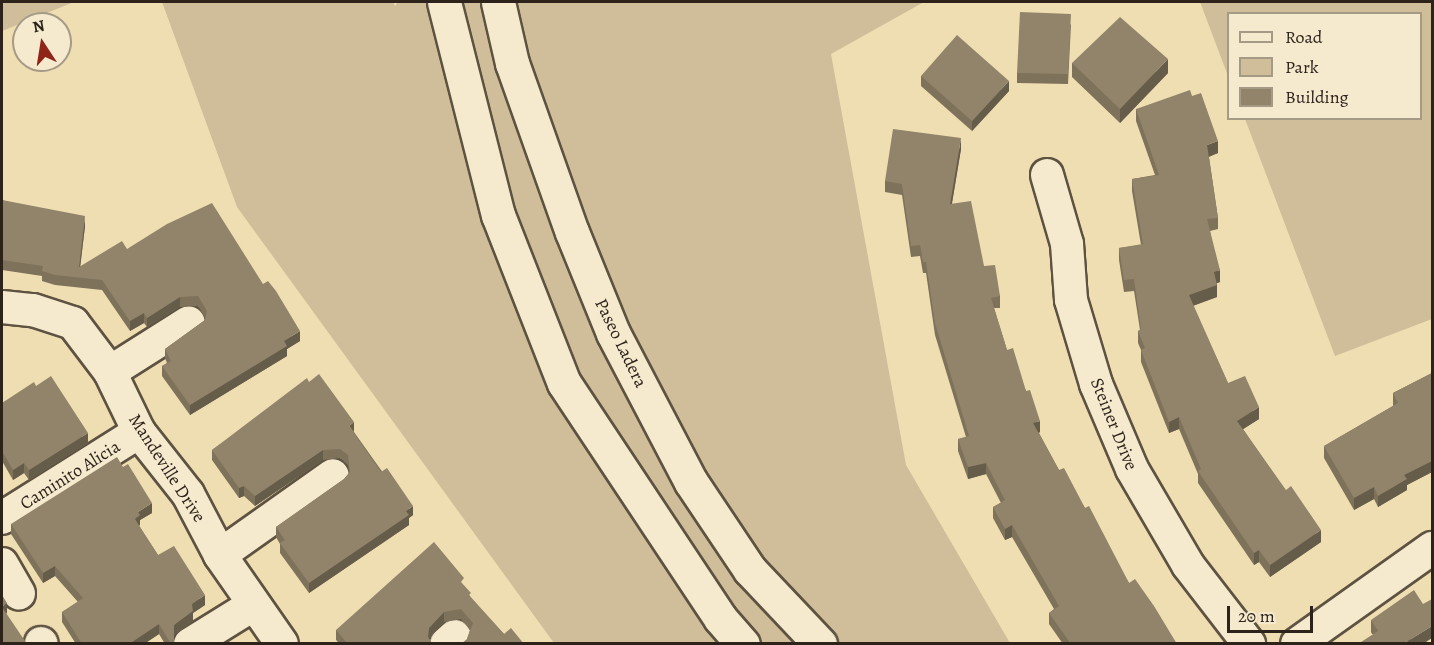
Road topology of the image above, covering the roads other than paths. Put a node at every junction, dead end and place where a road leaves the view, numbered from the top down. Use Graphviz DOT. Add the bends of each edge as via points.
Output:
graph roads {
  1 [pos="444,2"];
  2 [pos="498,2"];
  3 [pos="1047,175"];
  4 [pos="2,307"];
  5 [pos="189,322"];
  6 [pos="110,372"];
  7 [pos="140,432"];
  8 [pos="333,475"];
  9 [pos="2,518"];
  10 [pos="1432,548"];
  11 [pos="220,555"];
  12 [pos="2,564"];
  13 [pos="19,593"];
  14 [pos="253,605"];
  15 [pos="190,644"];
  16 [pos="282,644"];
  17 [pos="743,644"];
  18 [pos="820,644"];
  19 [pos="1249,644"];
  20 [pos="1297,644"];
  1 -- 17 [label="main road" via="498,215 564,383 720,618"];
  2 -- 18 [label="main road, Paseo Ladera" via="512,63 572,232 613,333 691,482 750,570"];
  3 -- 19 [label="street, Steiner Drive" via="1067,244 1071,300 1096,384 1132,469 1188,565"];
  4 -- 6 [label="street, Mandeville Drive" via="33,310 73,323"];
  5 -- 6 [label="street"];
  6 -- 7 [label="street, Mandeville Drive"];
  7 -- 9 [label="street, Caminito Alicia"];
  7 -- 11 [label="street, Mandeville Drive" via="188,494"];
  8 -- 11 [label="street"];
  10 -- 20 [label="street"];
  11 -- 14 [label="street, Mandeville Drive"];
  12 -- 13 [label="street"];
  14 -- 15 [label="street"];
  14 -- 16 [label="street, Mandeville Drive"];
}
